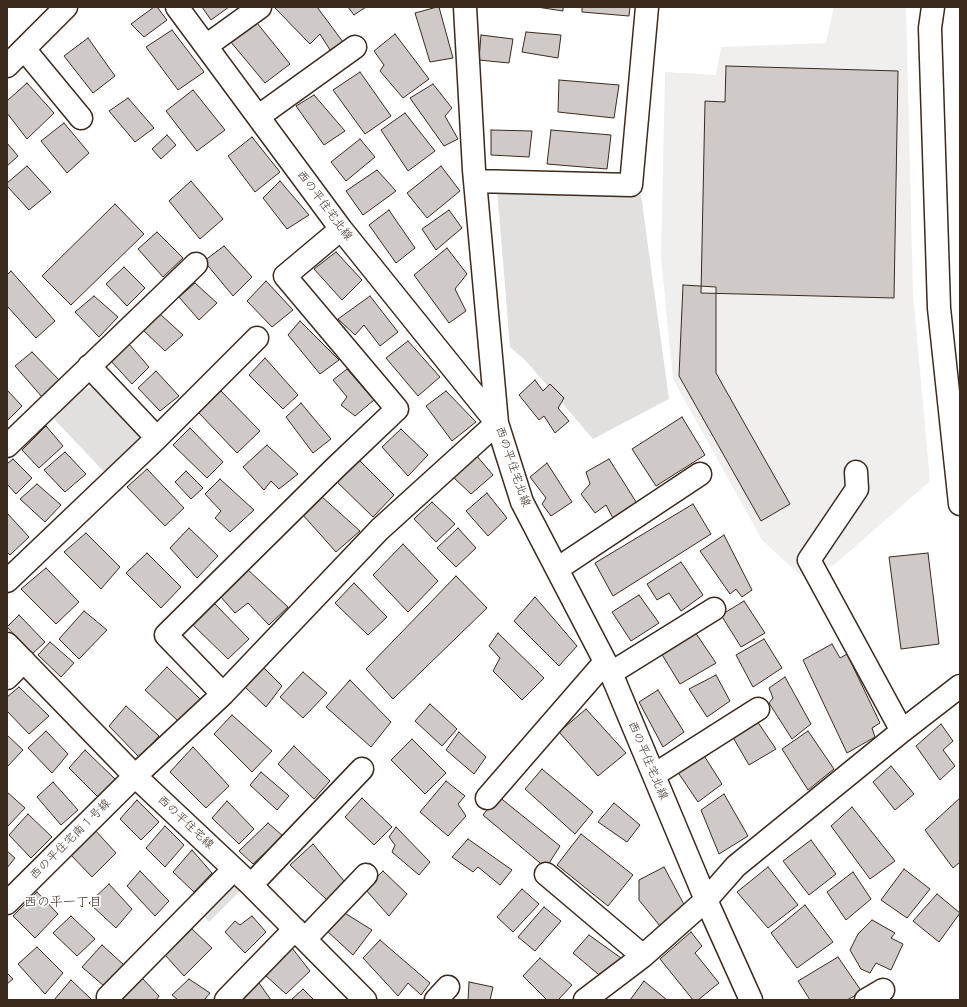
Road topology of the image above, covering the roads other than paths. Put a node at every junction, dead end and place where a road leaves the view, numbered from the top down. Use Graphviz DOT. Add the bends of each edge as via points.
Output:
graph roads {
  1 [pos="66,7"];
  2 [pos="177,7"];
  3 [pos="260,7"];
  4 [pos="465,7"];
  5 [pos="647,7"];
  6 [pos="933,7"];
  7 [pos="206,46"];
  8 [pos="355,47"];
  9 [pos="24,50"];
  10 [pos="7,66"];
  11 [pos="259,116"];
  12 [pos="81,118"];
  13 [pos="475,181"];
  14 [pos="341,229"];
  15 [pos="196,264"];
  16 [pos="258,338"];
  17 [pos="89,366"];
  18 [pos="498,423"];
  19 [pos="157,438"];
  20 [pos="7,446"];
  21 [pos="856,472"];
  22 [pos="700,474"];
  23 [pos="960,504"];
  24 [pos="556,569"];
  25 [pos="7,581"];
  26 [pos="714,609"];
  27 [pos="7,644"];
  28 [pos="24,661"];
  29 [pos="608,668"];
  30 [pos="7,678"];
  31 [pos="960,686"];
  32 [pos="223,694"];
  33 [pos="758,709"];
  34 [pos="902,731"];
  35 [pos="362,769"];
  36 [pos="654,775"];
  37 [pos="135,776"];
  38 [pos="487,798"];
  39 [pos="234,869"];
  40 [pos="546,874"];
  41 [pos="366,875"];
  42 [pos="251,885"];
  43 [pos="706,900"];
  44 [pos="7,904"];
  45 [pos="300,934"];
  46 [pos="643,956"];
  47 [pos="108,997"];
  48 [pos="226,1000"];
  49 [pos="366,1000"];
  50 [pos="585,1000"];
  51 [pos="751,1000"];
  1 -- 9 [label="street"];
  2 -- 7 [label="street, 西の平住宅北線"];
  3 -- 7 [label="street"];
  4 -- 13 [label="street"];
  5 -- 13 [label="street" via="631,185"];
  6 -- 23 [label="street" via="930,28 939,308"];
  7 -- 11 [label="street, 西の平住宅北線"];
  8 -- 11 [label="street"];
  9 -- 10 [label="street"];
  9 -- 12 [label="street"];
  11 -- 14 [label="street, 西の平住宅北線"];
  13 -- 18 [label="street"];
  14 -- 18 [label="street, 西の平住宅北線"];
  14 -- 32 [label="street" via="285,276 397,409 166,635"];
  15 -- 17 [label="street"];
  16 -- 19 [label="street"];
  17 -- 19 [label="street"];
  17 -- 20 [label="street"];
  18 -- 24 [label="street, 西の平住宅北線" via="522,502"];
  18 -- 32 [label="street, 西の平住宅南１号線" via="380,529"];
  19 -- 25 [label="street"];
  21 -- 34 [label="street" via="857,489 809,560"];
  22 -- 24 [label="street"];
  24 -- 29 [label="street, 西の平住宅北線"];
  26 -- 29 [label="street"];
  27 -- 28 [label="street, 西の平住宅線"];
  28 -- 30 [label="street"];
  28 -- 37 [label="street, 西の平住宅線"];
  29 -- 36 [label="street, 西の平住宅北線"];
  29 -- 38 [label="street"];
  31 -- 34 [label="street"];
  32 -- 37 [label="street, 西の平住宅南１号線"];
  33 -- 36 [label="street"];
  34 -- 43 [label="street" via="736,866"];
  35 -- 42 [label="street"];
  36 -- 43 [label="street, 西の平住宅北線"];
  37 -- 39 [label="street, 西の平住宅線"];
  37 -- 44 [label="street, 西の平住宅南１号線"];
  39 -- 42 [label="street, 西の平住宅線"];
  39 -- 47 [label="street"];
  40 -- 46 [label="street"];
  41 -- 45 [label="street"];
  42 -- 45 [label="street, 西の平住宅線"];
  43 -- 46 [label="street"];
  43 -- 51 [label="street, 西の平住宅北線"];
  45 -- 48 [label="street"];
  45 -- 49 [label="street, 西の平住宅線"];
  46 -- 50 [label="street"];
}
